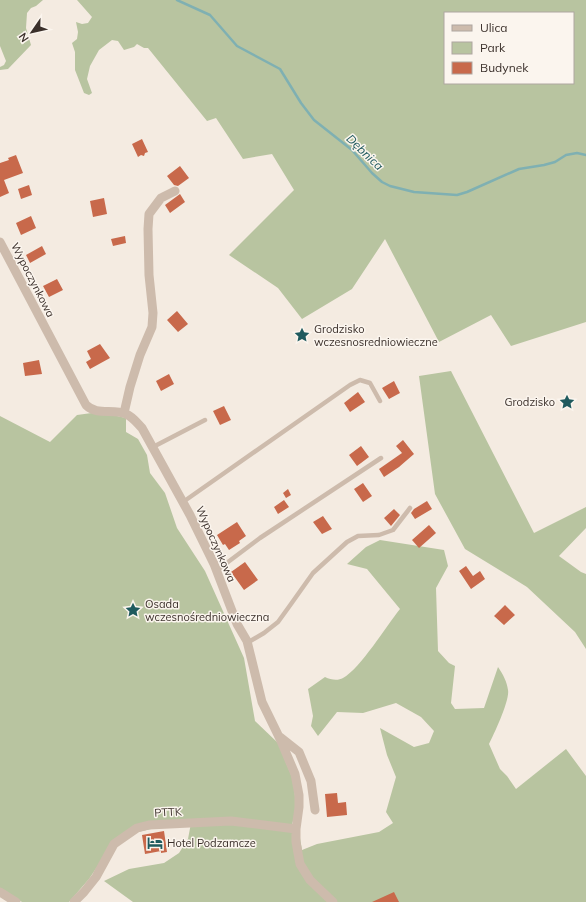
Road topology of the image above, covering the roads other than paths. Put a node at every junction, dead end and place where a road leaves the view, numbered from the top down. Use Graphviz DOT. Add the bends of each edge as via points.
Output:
graph roads {
  1 [pos="175,191"];
  2 [pos="0,242"];
  3 [pos="380,401"];
  4 [pos="124,413"];
  5 [pos="205,420"];
  6 [pos="153,447"];
  7 [pos="381,458"];
  8 [pos="183,502"];
  9 [pos="410,508"];
  10 [pos="216,571"];
  11 [pos="247,643"];
  12 [pos="279,737"];
  13 [pos="315,810"];
  14 [pos="296,829"];
  15 [pos="0,892"];
  16 [pos="78,901"];
  17 [pos="16,902"];
  18 [pos="332,902"];
  1 -- 4 [label="street" via="161,198 149,214 152,327 136,368"];
  2 -- 4 [label="street, Wypoczynkowa" via="86,405 96,411"];
  3 -- 8 [label="lane" via="370,383 360,380 350,385"];
  4 -- 6 [label="street, Wypoczynkowa" via="142,428"];
  5 -- 6 [label="lane"];
  6 -- 8 [label="street, Wypoczynkowa"];
  7 -- 10 [label="lane" via="260,538"];
  8 -- 10 [label="street, Wypoczynkowa"];
  9 -- 11 [label="lane" via="393,530 379,535 358,536 347,542 313,573 278,622"];
  10 -- 11 [label="street, Wypoczynkowa"];
  11 -- 12 [label="street, Wypoczynkowa" via="262,702"];
  12 -- 13 [label="street" via="299,752 311,781"];
  12 -- 14 [label="street, Wypoczynkowa" via="295,774 299,801"];
  14 -- 16 [label="street, PTTK" via="231,821 149,825 138,828 114,844 96,877"];
  14 -- 18 [label="street, Wypoczynkowa" via="297,854 302,868"];
  15 -- 17 [label="street"];
}
